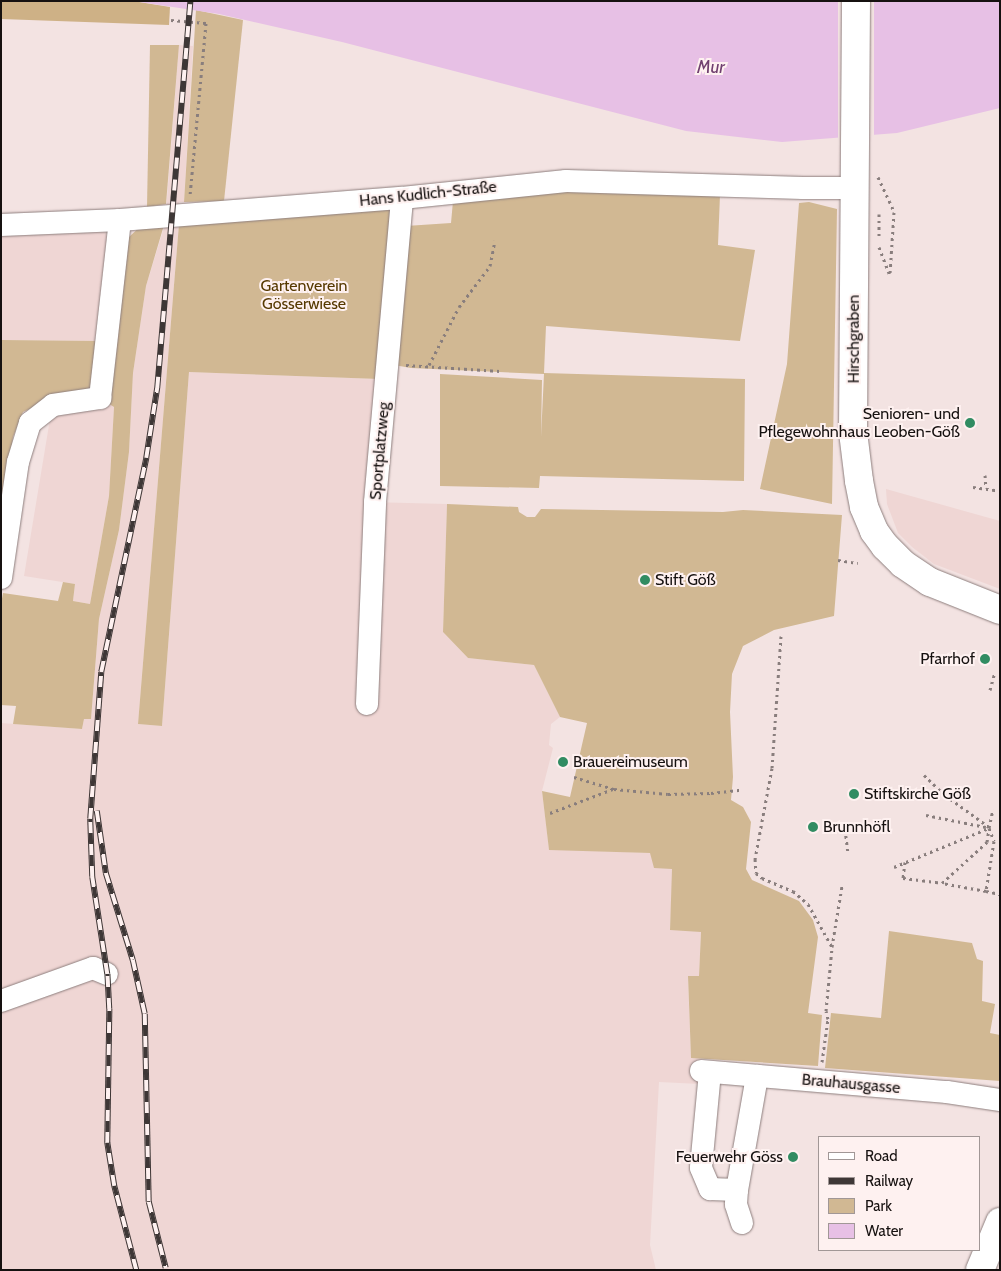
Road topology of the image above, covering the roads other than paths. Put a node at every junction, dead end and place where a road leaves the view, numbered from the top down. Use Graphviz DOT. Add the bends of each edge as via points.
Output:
graph roads {
  1 [pos="856,1"];
  2 [pos="855,188"];
  3 [pos="402,198"];
  4 [pos="120,220"];
  5 [pos="1,225"];
  6 [pos="1,578"];
  7 [pos="1000,610"];
  8 [pos="367,704"];
  9 [pos="107,974"];
  10 [pos="1,1001"];
  11 [pos="757,1076"];
  12 [pos="1000,1100"];
  13 [pos="737,1190"];
  14 [pos="1000,1222"];
  15 [pos="742,1223"];
  16 [pos="980,1270"];
  1 -- 2 [label="main road, Hirschgraben"];
  2 -- 3 [label="street, Hans Kudlich-Straße" via="566,180"];
  2 -- 7 [label="main road, Hirschgraben" via="853,432 864,507 880,539 904,564 930,582"];
  3 -- 4 [label="street, Hans Kudlich-Straße"];
  3 -- 8 [label="street, Sportplatzweg" via="375,502"];
  4 -- 5 [label="street, Hans Kudlich-Straße"];
  4 -- 6 [label="street" via="100,398 53,405 30,423 18,462"];
  9 -- 10 [label="street" via="93,968"];
  11 -- 12 [label="street, Brauhausgasse" via="947,1092"];
  11 -- 13 [label="street"];
  11 -- 13 [label="street, Brauhausgasse" via="705,1072 702,1168 710,1189"];
  13 -- 15 [label="street" via="736,1204"];
  14 -- 16 [label="main road"];
}
